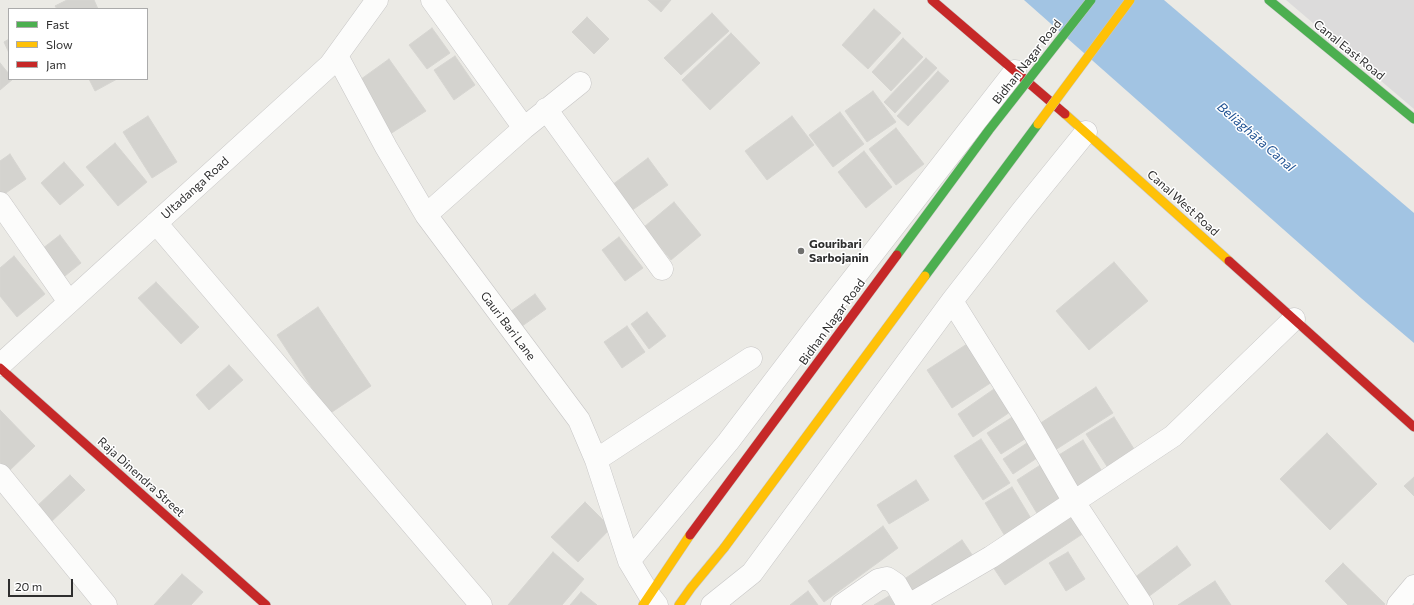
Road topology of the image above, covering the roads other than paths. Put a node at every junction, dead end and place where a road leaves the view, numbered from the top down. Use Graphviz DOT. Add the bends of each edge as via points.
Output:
graph roads {
  1 [pos="432,0"];
  2 [pos="932,0"];
  3 [pos="1091,0"];
  4 [pos="1130,0"];
  5 [pos="1269,0"];
  6 [pos="373,2"];
  7 [pos="337,56"];
  8 [pos="1015,71"];
  9 [pos="580,83"];
  10 [pos="546,109"];
  11 [pos="1414,120"];
  12 [pos="524,128"];
  13 [pos="1086,132"];
  14 [pos="0,203"];
  15 [pos="426,215"];
  16 [pos="156,223"];
  17 [pos="662,269"];
  18 [pos="952,301"];
  19 [pos="69,302"];
  20 [pos="1294,319"];
  21 [pos="751,358"];
  22 [pos="0,367"];
  23 [pos="1414,427"];
  24 [pos="596,460"];
  25 [pos="0,475"];
  26 [pos="1074,502"];
  27 [pos="629,561"];
  28 [pos="1414,586"];
  29 [pos="650,602"];
  30 [pos="106,605"];
  31 [pos="266,605"];
  32 [pos="481,605"];
  33 [pos="679,605"];
  34 [pos="712,605"];
  35 [pos="842,605"];
  36 [pos="908,605"];
  37 [pos="1142,605"];
  38 [pos="1398,605"];
  1 -- 12 [label="street"];
  2 -- 8 [label="main road, Canal West Road"];
  3 -- 29 [label="main road, Bidhan Nagar Road, bridge" via="989,130 690,535"];
  4 -- 33 [label="main road, bridge" via="724,548"];
  5 -- 11 [label="main road, Canal East Road"];
  6 -- 7 [label="street, Ultadanga Road"];
  7 -- 15 [label="street, Gauri Bari Lane"];
  7 -- 16 [label="street, Ultadanga Road" via="330,66"];
  8 -- 13 [label="main road, Canal West Road"];
  8 -- 27 [label="street" via="728,442"];
  9 -- 10 [label="street"];
  10 -- 12 [label="street"];
  10 -- 17 [label="street"];
  12 -- 15 [label="street"];
  13 -- 18 [label="street"];
  13 -- 20 [label="main road, Canal West Road"];
  14 -- 19 [label="street"];
  15 -- 24 [label="street, Gauri Bari Lane" via="579,420"];
  16 -- 19 [label="street, Ultadanga Road"];
  16 -- 32 [label="street"];
  18 -- 26 [label="street" via="1026,419"];
  18 -- 34 [label="street" via="752,574"];
  19 -- 22 [label="street, Ultadanga Road"];
  20 -- 23 [label="main road, Canal West Road"];
  20 -- 26 [label="street" via="1173,436"];
  21 -- 24 [label="street"];
  22 -- 31 [label="main road, Raja Dinendra Street"];
  24 -- 27 [label="street, Gauri Bari Lane"];
  25 -- 30 [label="street"];
  26 -- 36 [label="street" via="990,557"];
  26 -- 37 [label="street"];
  27 -- 29 [label="street, Gauri Bari Lane"];
  28 -- 38 [label="street"];
  35 -- 36 [label="street" via="878,580 887,578 896,584"];
}
